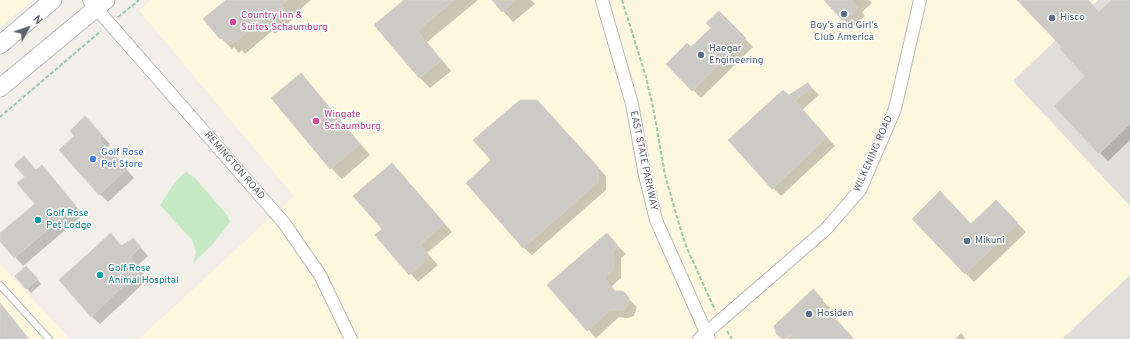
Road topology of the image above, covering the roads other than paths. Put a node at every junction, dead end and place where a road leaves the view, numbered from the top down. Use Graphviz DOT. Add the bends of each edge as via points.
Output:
graph roads {
  1 [pos="53,0"];
  2 [pos="602,0"];
  3 [pos="920,0"];
  4 [pos="97,3"];
  5 [pos="0,45"];
  6 [pos="0,88"];
  7 [pos="0,285"];
  8 [pos="705,337"];
  9 [pos="49,339"];
  10 [pos="351,339"];
  1 -- 5 [label="main road"];
  2 -- 8 [label="street, EAST STATE PARKWAY" via="632,104 656,220"];
  3 -- 8 [label="street, WILKENING ROAD" via="895,109 860,190 826,229 720,320"];
  4 -- 6 [label="main road"];
  4 -- 10 [label="street, REMINGTON ROAD" via="284,223 320,276"];
  7 -- 9 [label="lane"];
}
